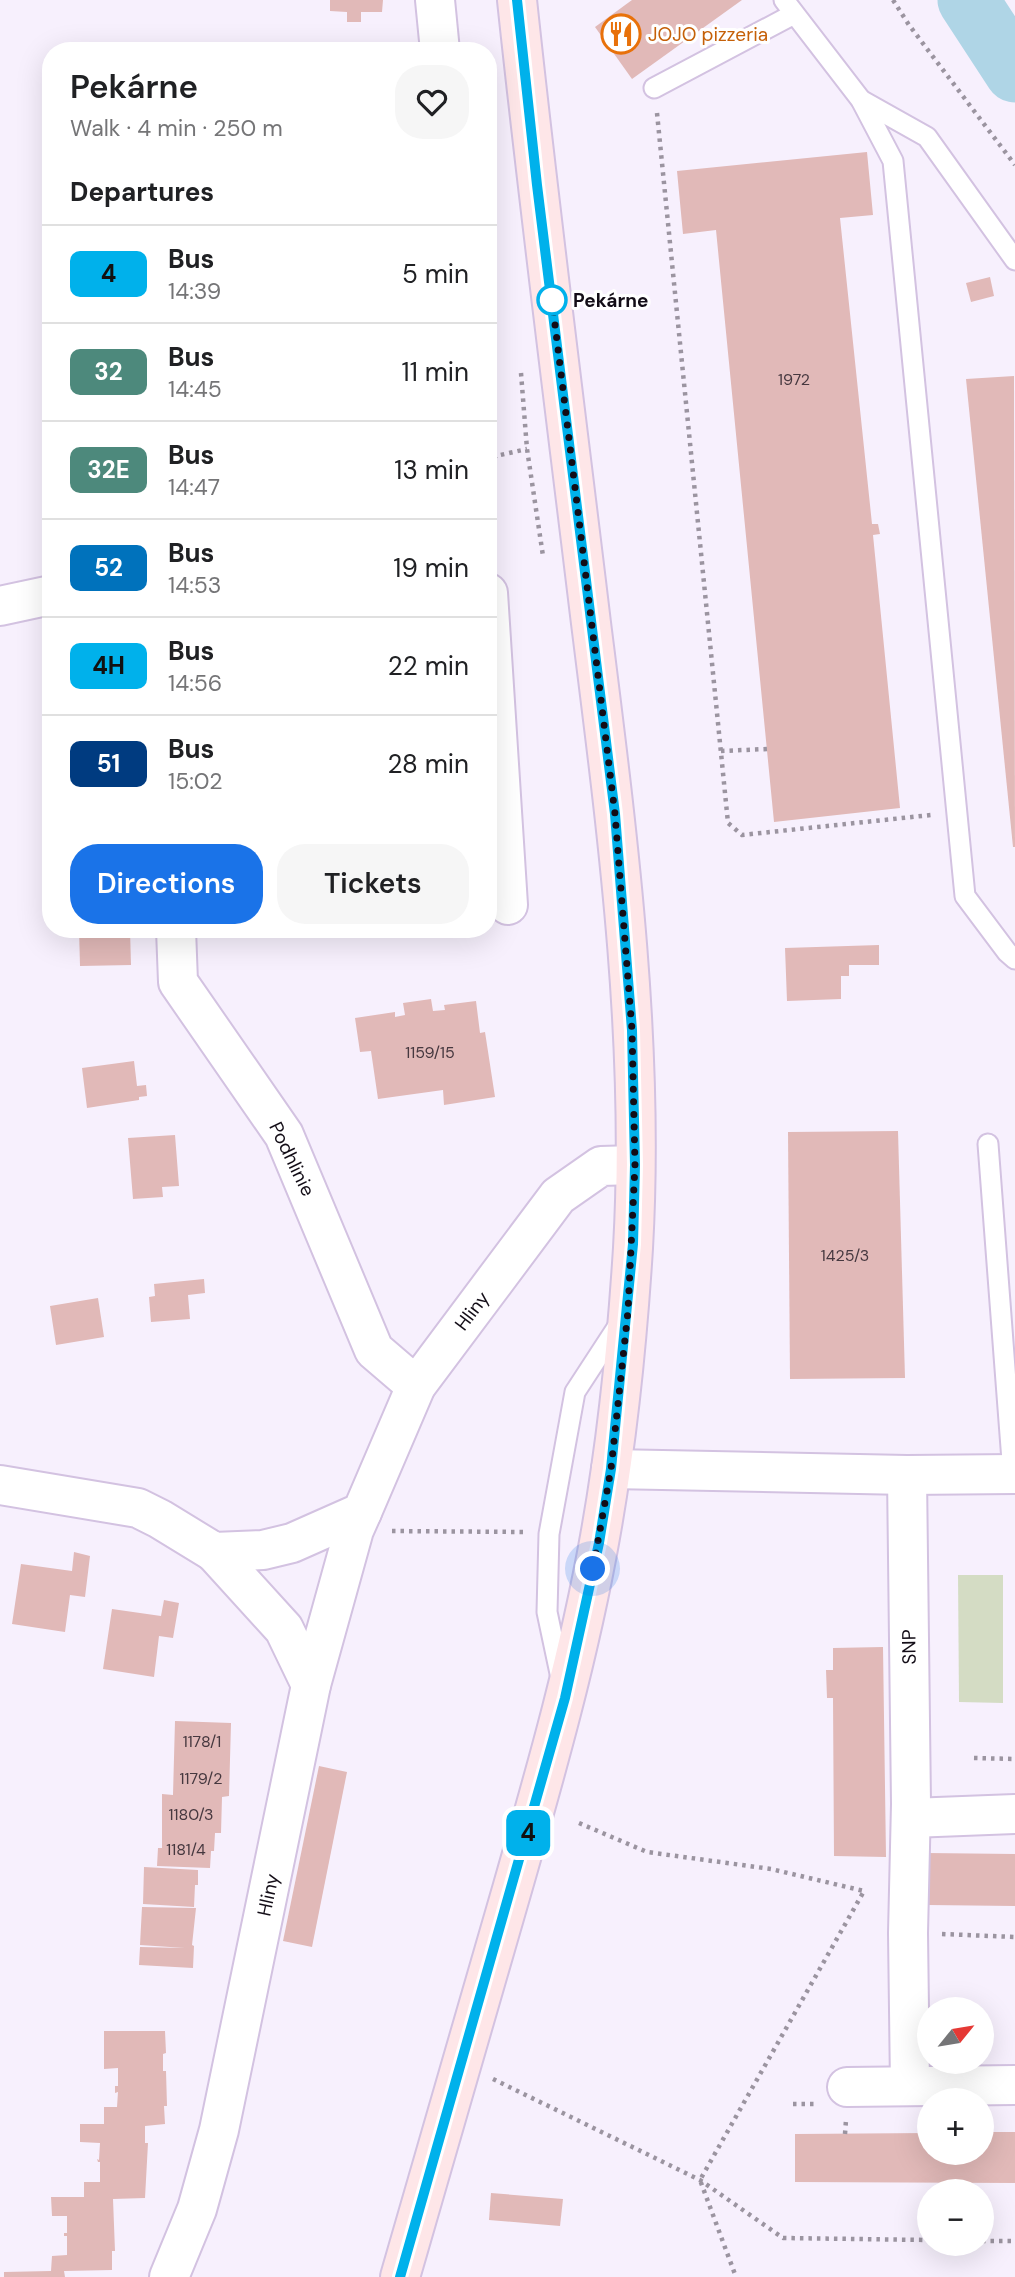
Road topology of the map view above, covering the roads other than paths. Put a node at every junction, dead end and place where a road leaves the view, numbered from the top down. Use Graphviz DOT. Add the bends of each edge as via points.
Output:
graph roads {
  1 [pos="435,0"];
  2 [pos="517,0"];
  3 [pos="789,7"];
  4 [pos="439,42"];
  5 [pos="654,88"];
  6 [pos="861,100"];
  7 [pos="1015,260"];
  8 [pos="42,597"];
  9 [pos="1,604"];
  10 [pos="497,733"];
  11 [pos="508,905"];
  12 [pos="176,938"];
  13 [pos="1015,959"];
  14 [pos="988,1144"];
  15 [pos="635,1165"];
  16 [pos="628,1311"];
  17 [pos="416,1386"];
  18 [pos="611,1469"];
  19 [pos="1014,1474"];
  20 [pos="906,1475"];
  21 [pos="0,1485"];
  22 [pos="358,1521"];
  23 [pos="214,1552"];
  24 [pos="312,1685"];
  25 [pos="565,1698"];
  26 [pos="1015,1814"];
  27 [pos="911,1818"];
  28 [pos="1015,2085"];
  29 [pos="910,2086"];
  30 [pos="847,2087"];
  31 [pos="169,2277"];
  32 [pos="400,2277"];
  1 -- 4 [label="street"];
  2 -- 15 [label="main road" via="615,814 632,1030"];
  3 -- 5 [label="lane"];
  3 -- 6 [label="lane"];
  6 -- 7 [label="lane" via="928,137"];
  6 -- 13 [label="lane" via="892,161 965,897"];
  8 -- 9 [label="street"];
  10 -- 11 [label="street"];
  12 -- 17 [label="street, Podhlinie" via="178,982 284,1135 374,1350"];
  14 -- 19 [label="lane"];
  15 -- 16 [label="main road"];
  15 -- 17 [label="street, Hliny" via="601,1166 558,1196"];
  16 -- 18 [label="main road"];
  16 -- 25 [label="lane" via="575,1392 549,1534 547,1612"];
  17 -- 22 [label="street, Hliny"];
  18 -- 20 [label="street"];
  18 -- 25 [label="main road"];
  19 -- 20 [label="street"];
  20 -- 27 [label="street, SNP"];
  21 -- 23 [label="street" via="138,1508"];
  22 -- 23 [label="street" via="263,1550"];
  22 -- 24 [label="street, Hliny"];
  23 -- 24 [label="street" via="284,1629"];
  24 -- 31 [label="street, Hliny" via="219,2130 197,2209"];
  25 -- 32 [label="main road"];
  26 -- 27 [label="street"];
  27 -- 29 [label="street, SNP"];
  28 -- 29 [label="street"];
  29 -- 30 [label="street"];
}
